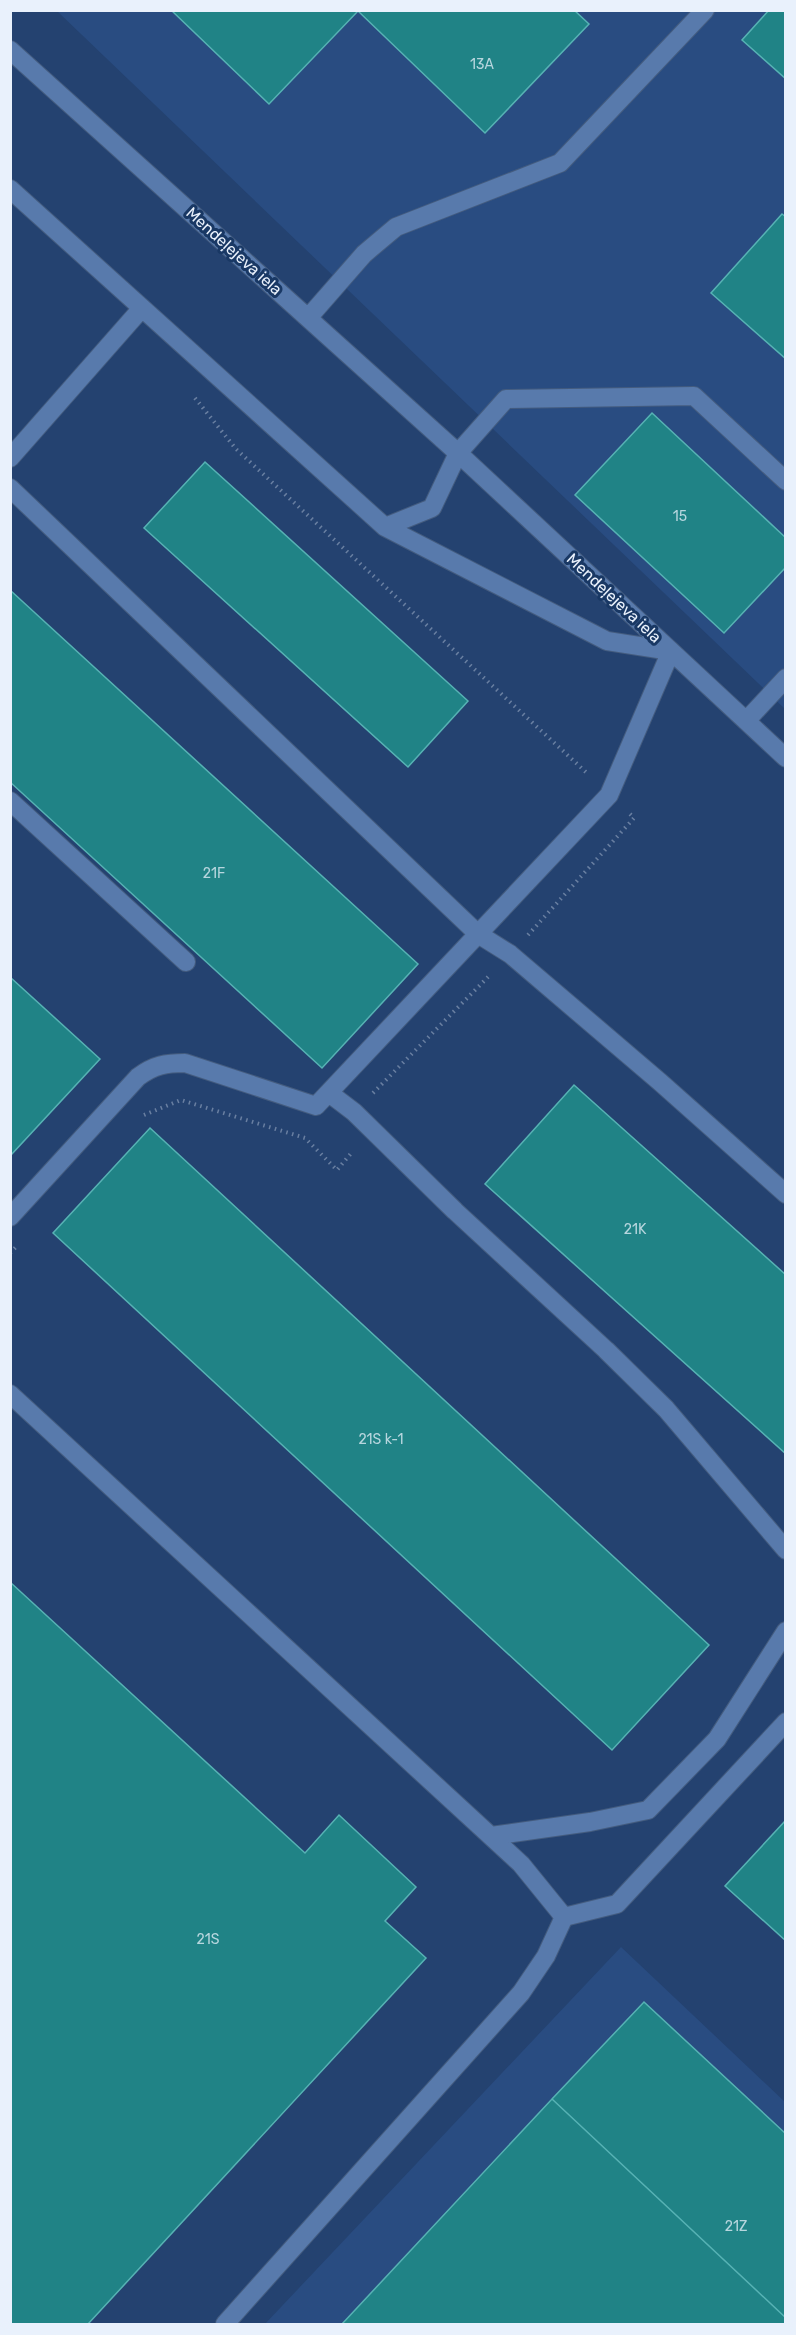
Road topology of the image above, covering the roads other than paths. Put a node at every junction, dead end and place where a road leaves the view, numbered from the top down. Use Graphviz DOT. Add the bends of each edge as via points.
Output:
graph roads {
  1 [pos="705,10"];
  2 [pos="10,50"];
  3 [pos="10,189"];
  4 [pos="142,308"];
  5 [pos="308,318"];
  6 [pos="458,453"];
  7 [pos="10,458"];
  8 [pos="786,481"];
  9 [pos="10,488"];
  10 [pos="385,527"];
  11 [pos="671,651"];
  12 [pos="786,678"];
  13 [pos="746,721"];
  14 [pos="786,758"];
  15 [pos="10,801"];
  16 [pos="478,934"];
  17 [pos="186,962"];
  18 [pos="330,1093"];
  19 [pos="786,1194"];
  20 [pos="10,1217"];
  21 [pos="10,1394"];
  22 [pos="786,1550"];
  23 [pos="786,1631"];
  24 [pos="786,1722"];
  25 [pos="491,1836"];
  26 [pos="564,1917"];
  27 [pos="225,2325"];
  1 -- 5 [label="street" via="560,163 396,227 364,254"];
  2 -- 5 [label="street, Mendeļejeva iela"];
  3 -- 4 [label="street, Mendeļejeva iela"];
  4 -- 7 [label="street"];
  4 -- 10 [label="street, Mendeļejeva iela"];
  5 -- 6 [label="street, Mendeļejeva iela"];
  6 -- 8 [label="street" via="506,399 694,396"];
  6 -- 10 [label="street" via="432,508"];
  6 -- 11 [label="street, Mendeļejeva iela"];
  9 -- 16 [label="street"];
  10 -- 11 [label="street, Mendeļejeva iela" via="607,641"];
  11 -- 13 [label="street"];
  11 -- 16 [label="street" via="609,795"];
  12 -- 13 [label="street"];
  13 -- 14 [label="street"];
  15 -- 17 [label="street"];
  16 -- 18 [label="street"];
  16 -- 19 [label="street" via="510,954"];
  18 -- 20 [label="street" via="316,1106 185,1063 150,1068"];
  18 -- 22 [label="street" via="666,1409"];
  21 -- 25 [label="street"];
  23 -- 25 [label="street" via="717,1739 648,1810"];
  24 -- 26 [label="street" via="618,1904"];
  25 -- 26 [label="street" via="521,1864"];
  26 -- 27 [label="street" via="546,1956 521,1993"];
}
